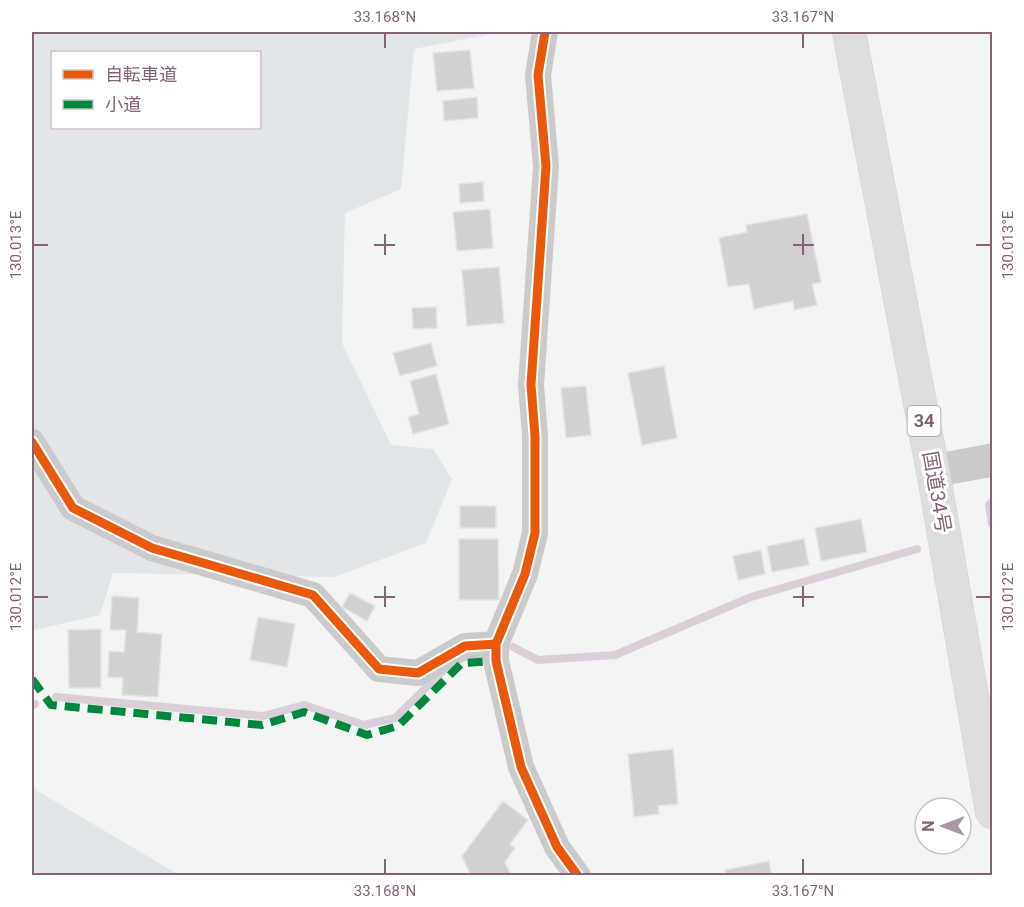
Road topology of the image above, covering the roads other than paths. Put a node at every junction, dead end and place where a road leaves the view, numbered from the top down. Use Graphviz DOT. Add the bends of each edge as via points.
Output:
graph roads {
  1 [pos="545,32"];
  2 [pos="849,32"];
  3 [pos="32,442"];
  4 [pos="993,460"];
  5 [pos="933,471"];
  6 [pos="496,644"];
  7 [pos="993,812"];
  8 [pos="578,876"];
  1 -- 6 [label="street" via="538,75 546,166 531,385 535,533 525,574"];
  2 -- 5 [label="highway, 国道34号 / 34"];
  3 -- 6 [label="street" via="73,508 152,548 313,594 380,669 418,673 465,646"];
  4 -- 5 [label="street"];
  5 -- 7 [label="highway, 国道34号 / 34"];
  6 -- 8 [label="street" via="496,661 521,766 557,847"];
}
